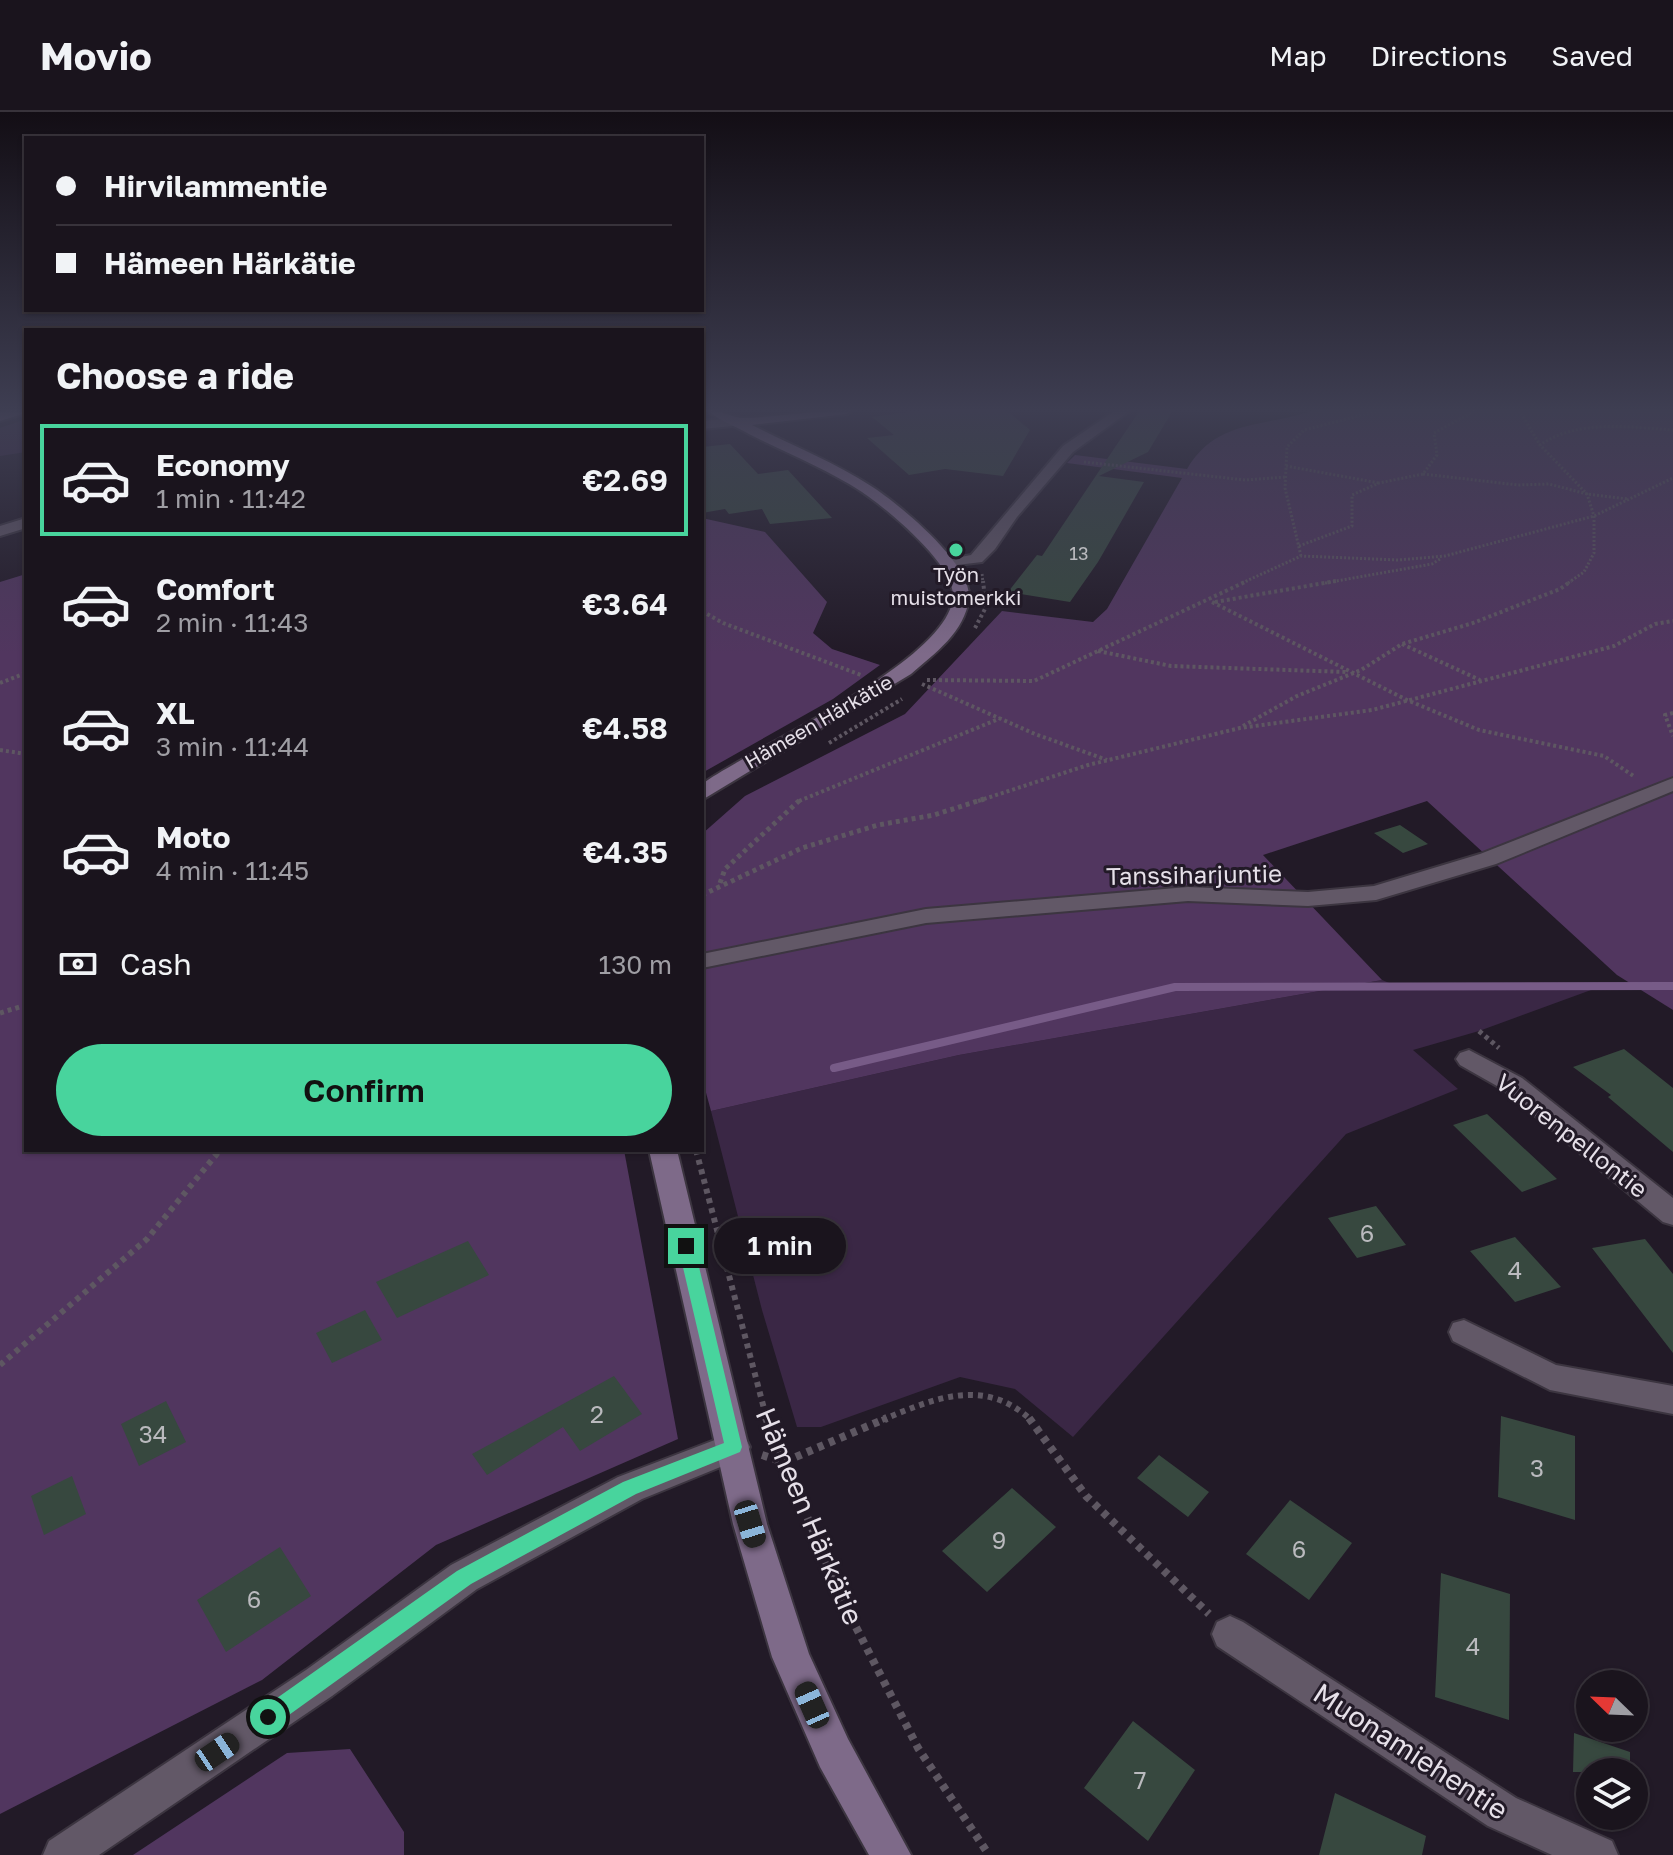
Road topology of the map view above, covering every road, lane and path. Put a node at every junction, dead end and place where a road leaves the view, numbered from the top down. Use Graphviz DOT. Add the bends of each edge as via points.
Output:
graph roads {
  1 [pos="868,491"];
  2 [pos="1030,491"];
  3 [pos="1286,491"];
  4 [pos="1360,491"];
  5 [pos="1577,491"];
  6 [pos="1584,491"];
  7 [pos="1645,491"];
  8 [pos="1587,494"];
  9 [pos="1629,499"];
  10 [pos="1594,516"];
  11 [pos="24,524"];
  12 [pos="0,531"];
  13 [pos="1299,546"];
  14 [pos="1301,556"];
  15 [pos="1445,556"];
  16 [pos="946,564"];
  17 [pos="1212,602"];
  18 [pos="1202,603"];
  19 [pos="704,612"];
  20 [pos="1673,621"];
  21 [pos="1402,644"];
  22 [pos="1098,651"];
  23 [pos="1351,672"];
  24 [pos="24,674"];
  25 [pos="897,675"];
  26 [pos="1481,680"];
  27 [pos="0,683"];
  28 [pos="1407,700"];
  29 [pos="1673,713"];
  30 [pos="1001,718"];
  31 [pos="1240,728"];
  32 [pos="1673,736"];
  33 [pos="0,750"];
  34 [pos="24,754"];
  35 [pos="1108,760"];
  36 [pos="1664,788"];
  37 [pos="704,793"];
  38 [pos="720,884"];
  39 [pos="704,894"];
  40 [pos="704,961"];
  41 [pos="24,1006"];
  42 [pos="0,1013"];
  43 [pos="1469,1059"];
  44 [pos="218,1152"];
  45 [pos="663,1152"];
  46 [pos="697,1152"];
  47 [pos="1673,1214"];
  48 [pos="1464,1332"];
  49 [pos="0,1365"];
  50 [pos="1673,1400"];
  51 [pos="733,1447"];
  52 [pos="784,1462"];
  53 [pos="1230,1634"];
  54 [pos="63,1855"];
  55 [pos="891,1855"];
  56 [pos="989,1855"];
  57 [pos="1598,1855"];
  1 -- 16 [label="main road" via="902,516"];
  2 -- 16 [label="street" via="976,559"];
  3 -- 13 [label="path"];
  4 -- 13 [label="path" via="1352,495 1352,526"];
  5 -- 8 [label="path"];
  6 -- 8 [label="path"];
  7 -- 9 [label="path"];
  8 -- 9 [label="path"];
  8 -- 10 [label="path"];
  9 -- 10 [label="path"];
  10 -- 15 [label="path"];
  10 -- 21 [label="path" via="1594,553 1584,572 1560,589"];
  11 -- 12 [label="street"];
  13 -- 14 [label="path"];
  14 -- 15 [label="path"];
  14 -- 18 [label="path"];
  15 -- 17 [label="path" via="1432,564"];
  16 -- 25 [label="main road, Hämeen Härkätie" via="959,586 961,608 954,622"];
  17 -- 18 [label="path"];
  17 -- 23 [label="path"];
  18 -- 22 [label="path"];
  19 -- 25 [label="path" via="860,675"];
  20 -- 26 [label="path" via="1655,624 1614,646"];
  21 -- 23 [label="path"];
  21 -- 26 [label="path"];
  22 -- 23 [label="path" via="1171,666"];
  22 -- 30 [label="path" via="1034,681 924,682"];
  23 -- 28 [label="path"];
  23 -- 31 [label="path"];
  24 -- 27 [label="path"];
  25 -- 37 [label="main road, Hämeen Härkätie"];
  26 -- 28 [label="path"];
  28 -- 31 [label="path" via="1372,710"];
  28 -- 36 [label="path" via="1479,730 1604,756"];
  29 -- 32 [label="path" via="1665,715"];
  30 -- 35 [label="path"];
  30 -- 38 [label="path" via="802,798 725,869"];
  31 -- 35 [label="path"];
  33 -- 34 [label="path"];
  35 -- 38 [label="path" via="934,815 802,848"];
  36 -- 40 [label="street, Tanssiharjuntie" via="1488,859 1376,893 1308,899 1188,894 926,916"];
  38 -- 39 [label="path"];
  41 -- 42 [label="path"];
  43 -- 47 [label="street, Vuorenpellontie" via="1513,1084"];
  44 -- 49 [label="path" via="147,1239"];
  45 -- 51 [label="main road, Hämeen Härkätie"];
  46 -- 52 [label="path, Hämeen Härkätie" via="761,1405"];
  48 -- 50 [label="street" via="1550,1377"];
  51 -- 54 [label="street" via="630,1488 464,1577 319,1683"];
  51 -- 55 [label="main road, Hämeen Härkätie" via="750,1524 791,1657 834,1753"];
  52 -- 53 [label="path" via="953,1394 1000,1401 1036,1425 1086,1496"];
  52 -- 56 [label="path, Hämeen Härkätie" via="841,1598 918,1748"];
  53 -- 57 [label="street, Muonamiehentie" via="1502,1812"];
}
